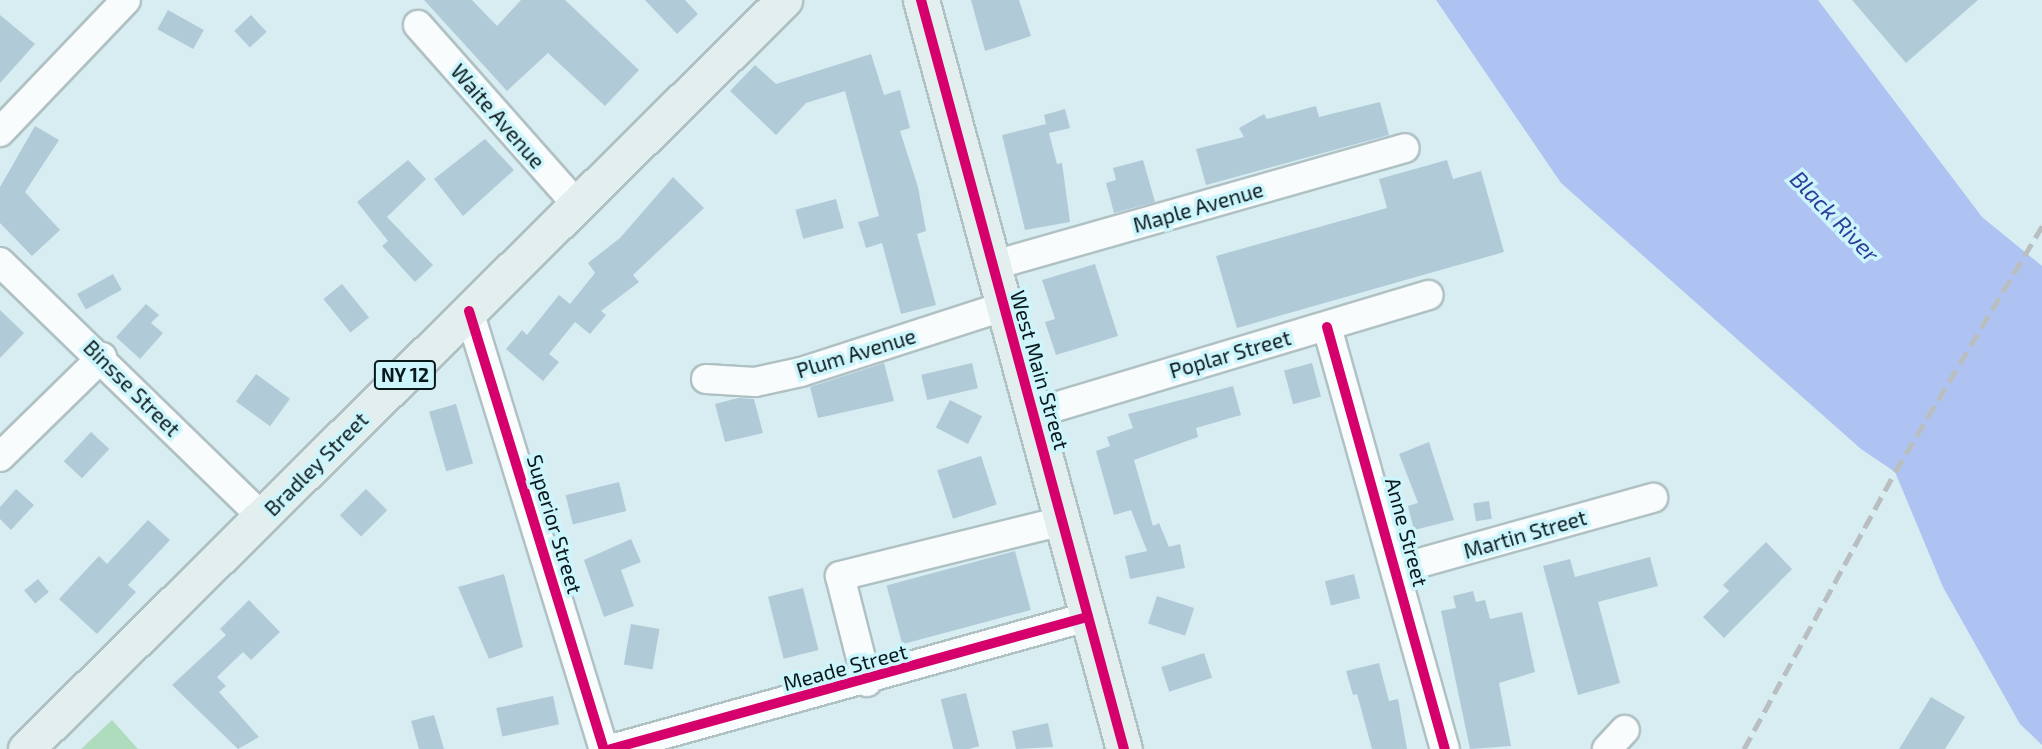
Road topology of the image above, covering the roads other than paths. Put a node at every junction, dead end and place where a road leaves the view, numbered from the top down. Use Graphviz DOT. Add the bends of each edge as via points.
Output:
graph roads {
  1 [pos="126,0"];
  2 [pos="784,0"];
  3 [pos="921,0"];
  4 [pos="418,25"];
  5 [pos="0,132"];
  6 [pos="1404,148"];
  7 [pos="578,206"];
  8 [pos="0,262"];
  9 [pos="991,266"];
  10 [pos="1429,296"];
  11 [pos="1002,307"];
  12 [pos="469,311"];
  13 [pos="1327,327"];
  14 [pos="102,357"];
  15 [pos="706,379"];
  16 [pos="1032,414"];
  17 [pos="0,457"];
  18 [pos="1653,498"];
  19 [pos="262,517"];
  20 [pos="1062,521"];
  21 [pos="1398,569"];
  22 [pos="1088,617"];
  23 [pos="867,682"];
  24 [pos="26,749"];
  25 [pos="604,749"];
  26 [pos="611,749"];
  27 [pos="1124,749"];
  28 [pos="1445,749"];
  1 -- 5 [label="street"];
  2 -- 7 [label="main road, Bradley Street / NY 12"];
  3 -- 9 [label="main road, West Main Street"];
  4 -- 7 [label="street, Waite Avenue"];
  6 -- 9 [label="street, Maple Avenue"];
  7 -- 12 [label="main road, Bradley Street / NY 12"];
  8 -- 14 [label="street, Binsse Street"];
  9 -- 11 [label="main road, West Main Street"];
  10 -- 13 [label="street, Poplar Street"];
  11 -- 15 [label="street, Plum Avenue" via="801,372 755,382"];
  11 -- 16 [label="main road, West Main Street"];
  12 -- 19 [label="main road, Bradley Street / NY 12"];
  12 -- 25 [label="street, Superior Street"];
  13 -- 16 [label="street, Poplar Street"];
  13 -- 21 [label="street, Anne Street"];
  14 -- 17 [label="street"];
  14 -- 19 [label="street, Binsse Street"];
  16 -- 20 [label="main road, West Main Street"];
  18 -- 21 [label="street, Martin Street"];
  19 -- 24 [label="main road, Bradley Street / NY 12"];
  20 -- 22 [label="main road, West Main Street"];
  20 -- 23 [label="street" via="840,576"];
  21 -- 28 [label="street, Anne Street"];
  22 -- 23 [label="street, Meade Street"];
  22 -- 27 [label="main road, West Main Street"];
  23 -- 26 [label="street, Meade Street"];
}
